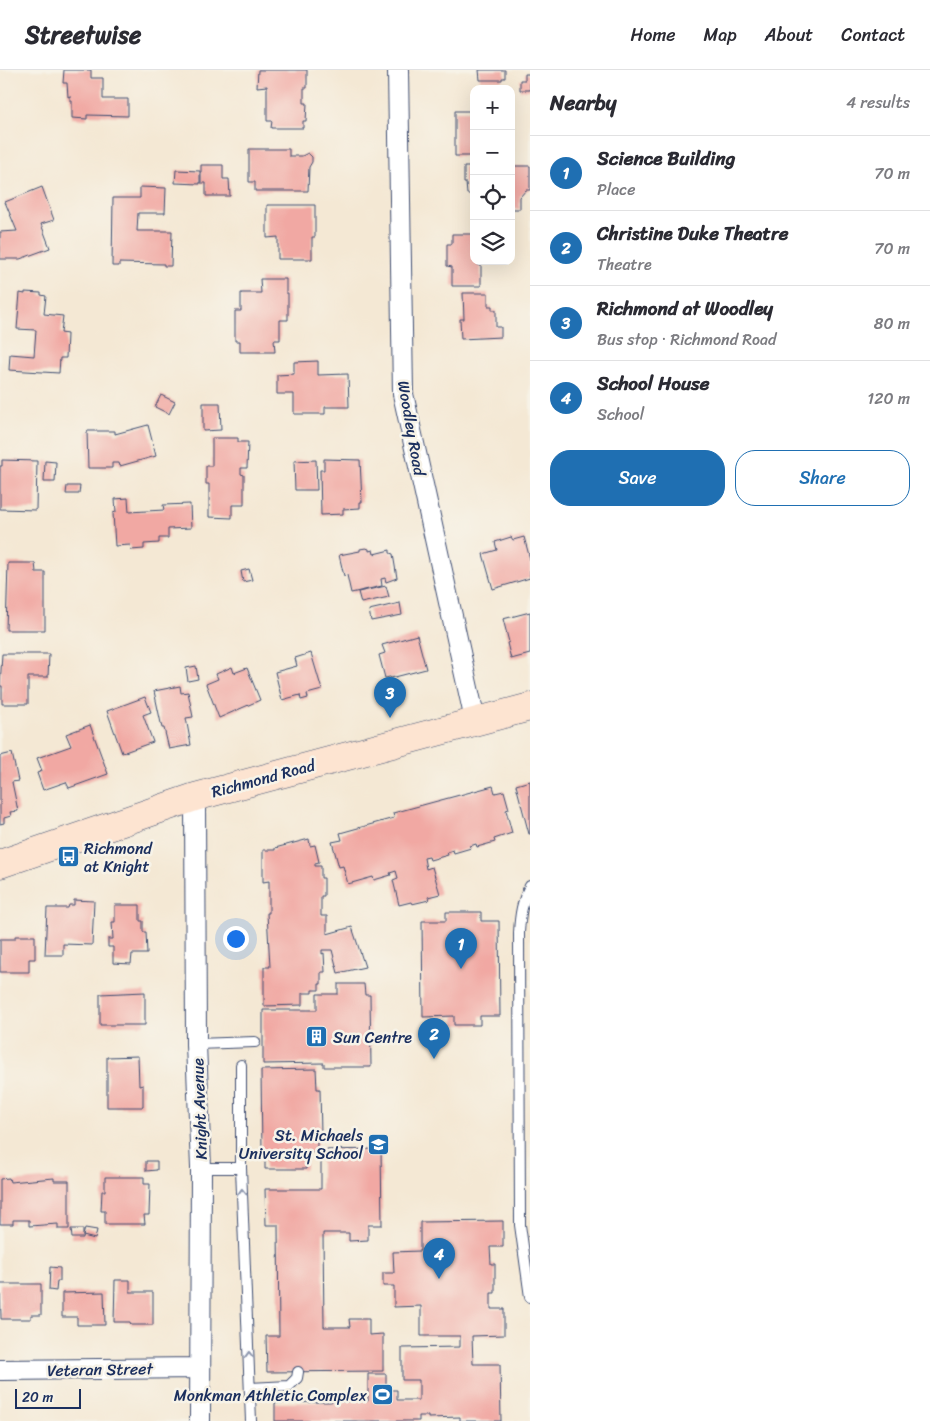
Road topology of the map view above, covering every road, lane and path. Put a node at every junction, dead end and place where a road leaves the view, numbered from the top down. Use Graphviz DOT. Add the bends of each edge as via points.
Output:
graph roads {
  1 [pos="398,70"];
  2 [pos="530,707"];
  3 [pos="475,720"];
  4 [pos="195,797"];
  5 [pos="0,864"];
  6 [pos="530,886"];
  7 [pos="255,1042"];
  8 [pos="196,1044"];
  9 [pos="241,1064"];
  10 [pos="201,1168"];
  11 [pos="242,1168"];
  12 [pos="530,1297"];
  13 [pos="200,1368"];
  14 [pos="0,1370"];
  15 [pos="298,1372"];
  16 [pos="250,1388"];
  17 [pos="200,1421"];
  18 [pos="251,1421"];
  1 -- 3 [label="street, Woodley Road" via="403,394"];
  2 -- 3 [label="main road, Richmond Road"];
  3 -- 4 [label="main road, Richmond Road"];
  4 -- 5 [label="main road, Richmond Road"];
  4 -- 8 [label="street, Knight Avenue"];
  6 -- 12 [label="lane" via="524,897 519,933 520,1225"];
  7 -- 8 [label="lane"];
  8 -- 10 [label="street, Knight Avenue"];
  9 -- 11 [label="lane"];
  10 -- 11 [label="lane"];
  10 -- 13 [label="street, Knight Avenue"];
  16 -- 11 [label="lane, one-way"];
  13 -- 14 [label="street, Veteran Street"];
  13 -- 17 [label="street, Knight Avenue"];
  15 -- 16 [label="lane" via="289,1386"];
  16 -- 18 [label="lane"];
}
